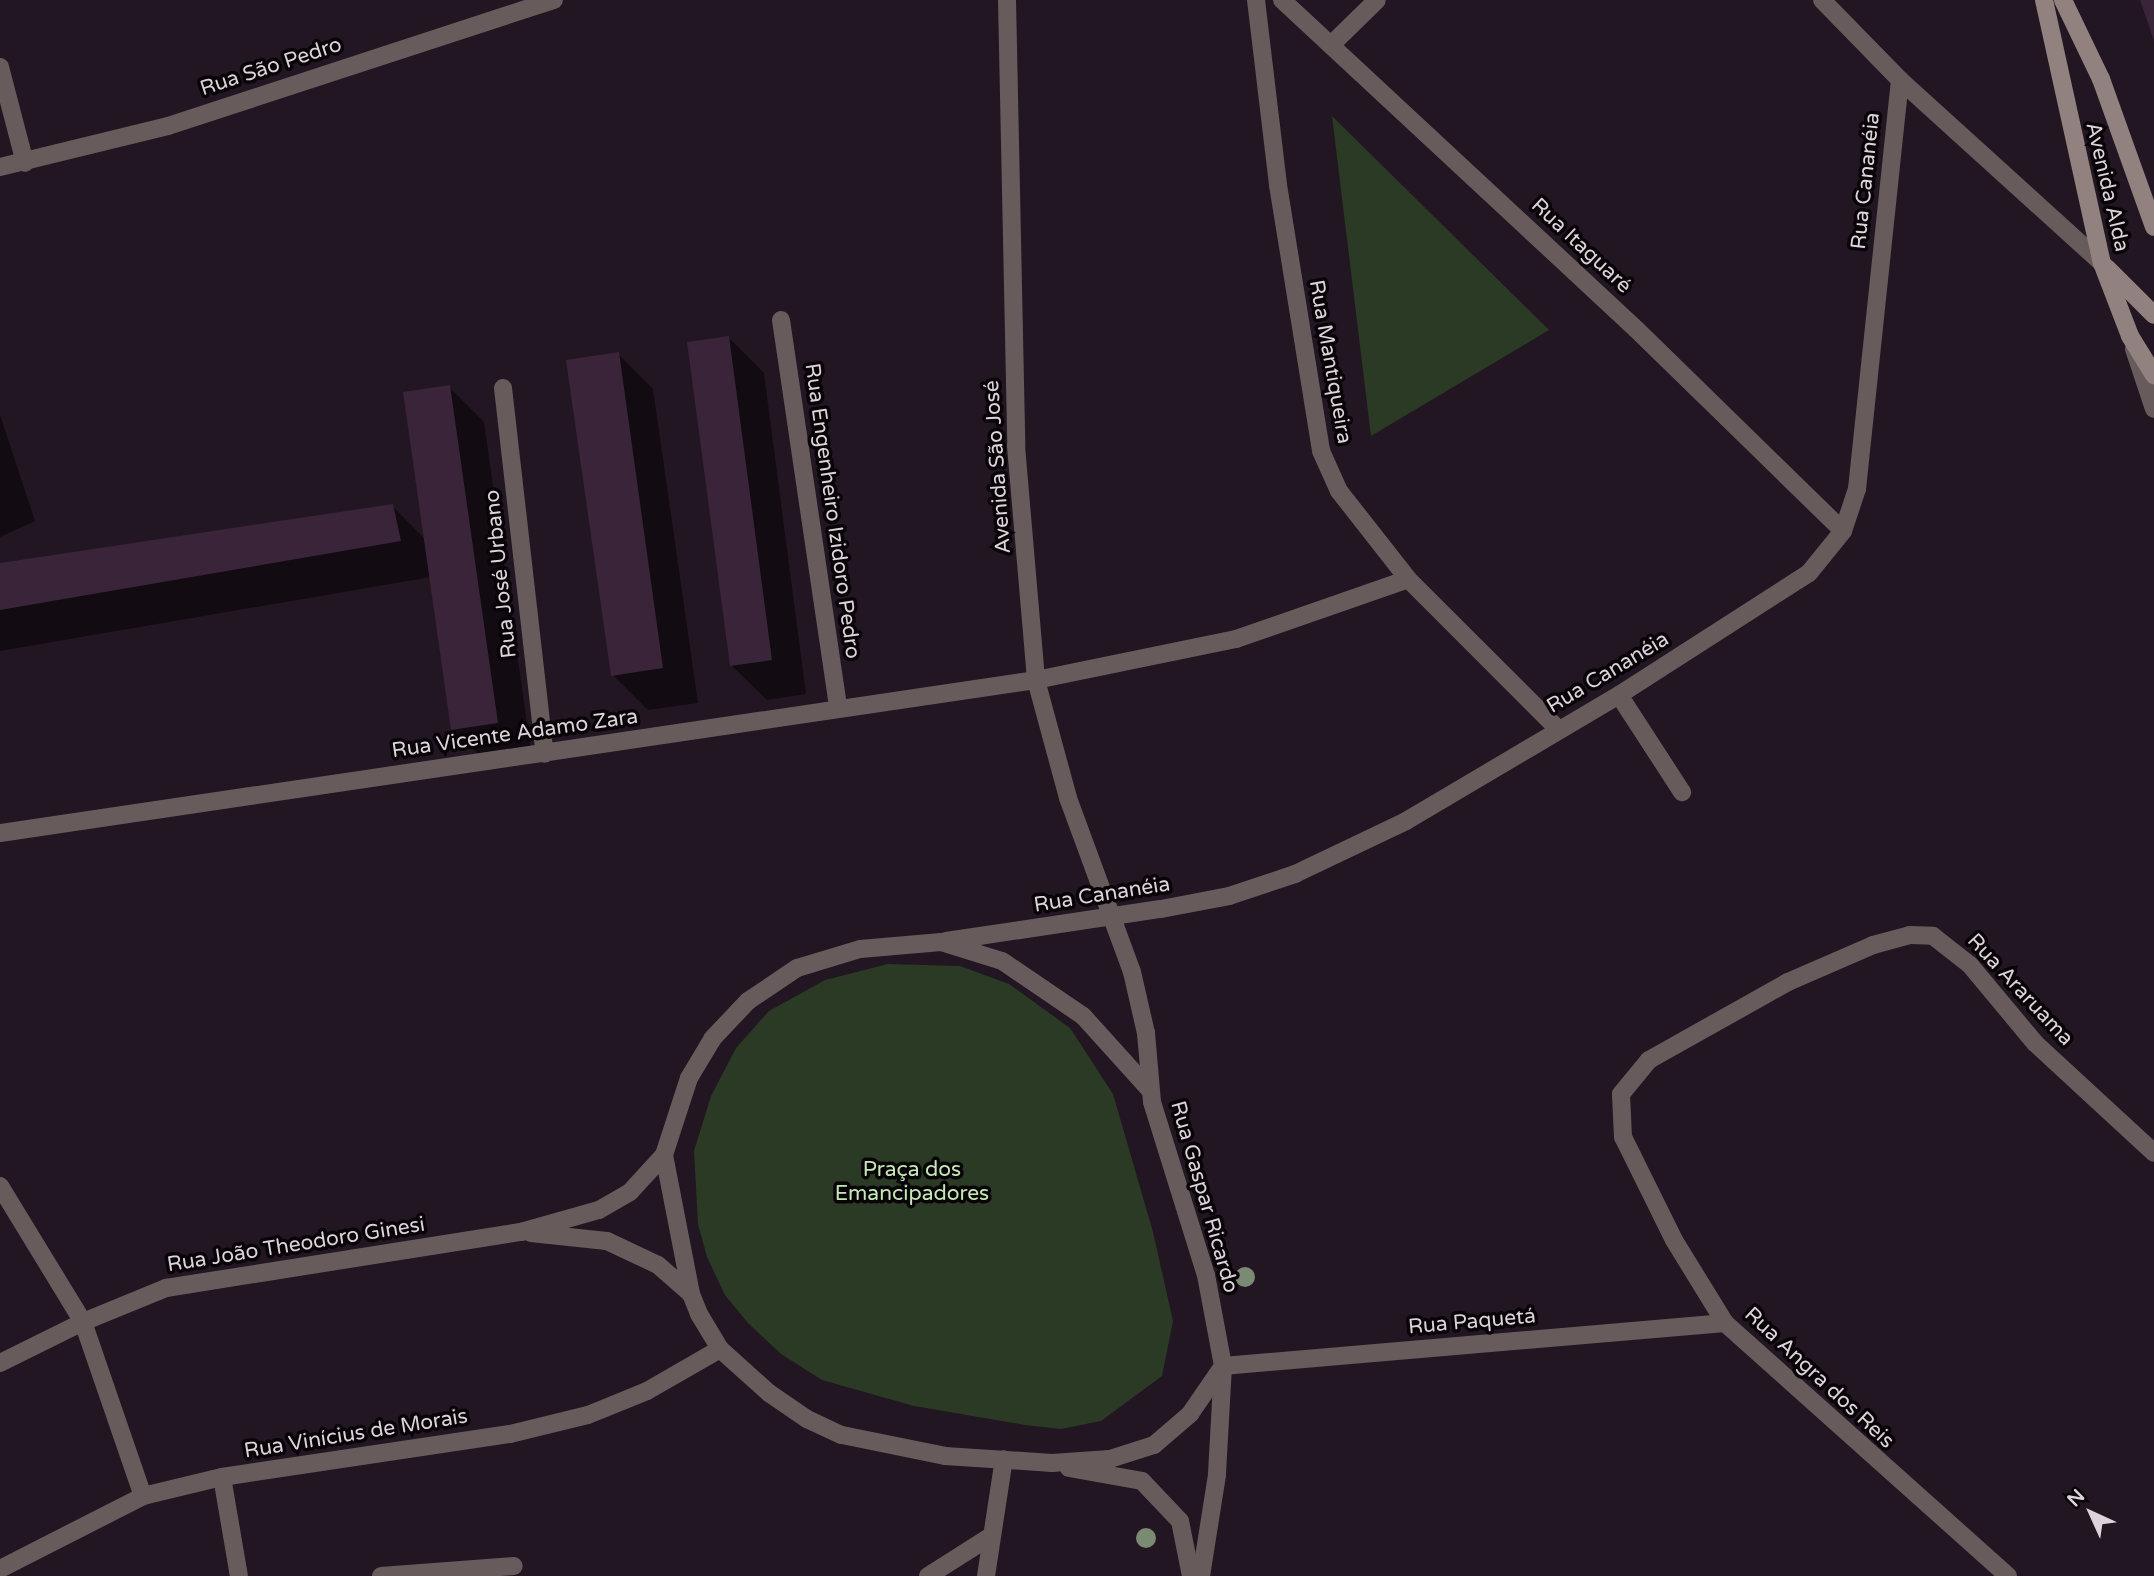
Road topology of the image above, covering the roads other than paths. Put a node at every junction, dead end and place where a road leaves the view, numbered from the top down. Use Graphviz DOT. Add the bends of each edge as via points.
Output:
graph roads {
  1 [pos="554,0"];
  2 [pos="1007,0"];
  3 [pos="1256,0"];
  4 [pos="1282,0"];
  5 [pos="1377,0"];
  6 [pos="1822,0"];
  7 [pos="2044,0"];
  8 [pos="2063,0"];
  9 [pos="1331,45"];
  10 [pos="0,67"];
  11 [pos="1899,80"];
  12 [pos="25,163"];
  13 [pos="0,167"];
  14 [pos="2154,227"];
  15 [pos="2102,263"];
  16 [pos="2154,315"];
  17 [pos="781,320"];
  18 [pos="2130,336"];
  19 [pos="2154,375"];
  20 [pos="503,388"];
  21 [pos="2154,409"];
  22 [pos="1843,531"];
  23 [pos="1408,579"];
  24 [pos="1036,680"];
  25 [pos="1619,695"];
  26 [pos="838,708"];
  27 [pos="1558,729"];
  28 [pos="545,754"];
  29 [pos="1682,792"];
  30 [pos="0,832"];
  31 [pos="1115,917"];
  32 [pos="941,942"];
  33 [pos="1788,982"];
  34 [pos="1149,1089"];
  35 [pos="2154,1153"];
  36 [pos="664,1155"];
  37 [pos="0,1186"];
  38 [pos="521,1232"];
  39 [pos="691,1294"];
  40 [pos="83,1322"];
  41 [pos="1725,1323"];
  42 [pos="720,1349"];
  43 [pos="0,1363"];
  44 [pos="1223,1366"];
  45 [pos="1004,1459"];
  46 [pos="1052,1463"];
  47 [pos="222,1477"];
  48 [pos="144,1496"];
  49 [pos="991,1536"];
  50 [pos="514,1566"];
  51 [pos="0,1569"];
  52 [pos="239,1576"];
  53 [pos="381,1576"];
  54 [pos="928,1576"];
  55 [pos="986,1576"];
  56 [pos="1191,1576"];
  57 [pos="1201,1576"];
  58 [pos="2008,1576"];
  1 -- 12 [label="street, Rua São Pedro" via="168,126"];
  2 -- 24 [label="street, Avenida São José" via="1016,446"];
  3 -- 23 [label="street, Rua Mantiqueira" via="1278,185 1321,451 1339,491"];
  4 -- 9 [label="street, Rua Itaguaré"];
  5 -- 9 [label="street"];
  6 -- 11 [label="street"];
  7 -- 15 [label="main road, Avenida Alda"];
  8 -- 14 [label="main road, Avenida Alda" via="2101,79"];
  9 -- 22 [label="street, Rua Itaguaré" via="1636,329"];
  10 -- 12 [label="street"];
  11 -- 15 [label="street"];
  11 -- 22 [label="street, Rua Cananéia" via="1857,489"];
  12 -- 13 [label="street, Rua São Pedro"];
  15 -- 16 [label="main road"];
  15 -- 18 [label="main road, Avenida Alda"];
  17 -- 26 [label="street, Rua Engenheiro Izidoro Pedro"];
  18 -- 19 [label="main road, Avenida Alda"];
  18 -- 21 [label="street"];
  20 -- 28 [label="street, Rua José Urbano"];
  22 -- 25 [label="street, Rua Cananéia" via="1825,557 1788,590"];
  23 -- 24 [label="street, Rua Vicente Adamo Zara" via="1236,639"];
  23 -- 27 [label="street, Rua Mantiqueira"];
  24 -- 26 [label="street, Rua Vicente Adamo Zara"];
  24 -- 31 [label="street, Avenida São José" via="1068,798"];
  25 -- 27 [label="street, Rua Cananéia"];
  25 -- 29 [label="street"];
  26 -- 28 [label="street, Rua Vicente Adamo Zara"];
  27 -- 31 [label="street, Rua Cananéia" via="1406,821 1295,874 1229,896"];
  28 -- 30 [label="street, Rua Vicente Adamo Zara"];
  31 -- 32 [label="street, Rua Cananéia"];
  31 -- 34 [label="street, Rua Gaspar Ricardo" via="1146,1033"];
  32 -- 34 [label="street" via="1002,961 1041,984 1083,1016"];
  32 -- 36 [label="street, Rua Cananéia" via="860,949 797,968 748,1001 713,1038 690,1078"];
  33 -- 35 [label="street, Rua Araruama" via="1873,945 1910,935 1933,936 1970,965 2035,1043"];
  33 -- 41 [label="street, Rua Angra dos Reis" via="1648,1060 1620,1094 1623,1137 1674,1240"];
  34 -- 44 [label="street, Rua Gaspar Ricardo" via="1206,1275"];
  36 -- 38 [label="street, Rua João Theodoro Ginesi" via="630,1192 600,1210"];
  36 -- 39 [label="street"];
  37 -- 40 [label="street"];
  38 -- 39 [label="street, Rua João Theodoro Ginesi" via="607,1241 658,1265"];
  38 -- 40 [label="street, Rua João Theodoro Ginesi" via="166,1288"];
  39 -- 42 [label="street"];
  40 -- 43 [label="street, Rua João Theodoro Ginesi"];
  40 -- 48 [label="street"];
  41 -- 44 [label="street, Rua Paquetá"];
  41 -- 58 [label="street, Rua Angra dos Reis"];
  42 -- 45 [label="street" via="769,1393 807,1419 842,1435 945,1456"];
  42 -- 47 [label="street, Rua Vinícius de Morais" via="648,1391 588,1415 510,1434"];
  44 -- 46 [label="street" via="1190,1414 1154,1445 1110,1459"];
  44 -- 57 [label="street, Rua Gaspar Ricardo" via="1217,1475"];
  45 -- 46 [label="street"];
  45 -- 49 [label="street"];
  46 -- 56 [label="street" via="1142,1481 1180,1521"];
  47 -- 48 [label="street, Rua Vinícius de Morais"];
  47 -- 52 [label="street"];
  48 -- 51 [label="street, Rua Vinícius de Morais"];
  49 -- 54 [label="street"];
  49 -- 55 [label="street"];
  50 -- 53 [label="street"];
}
